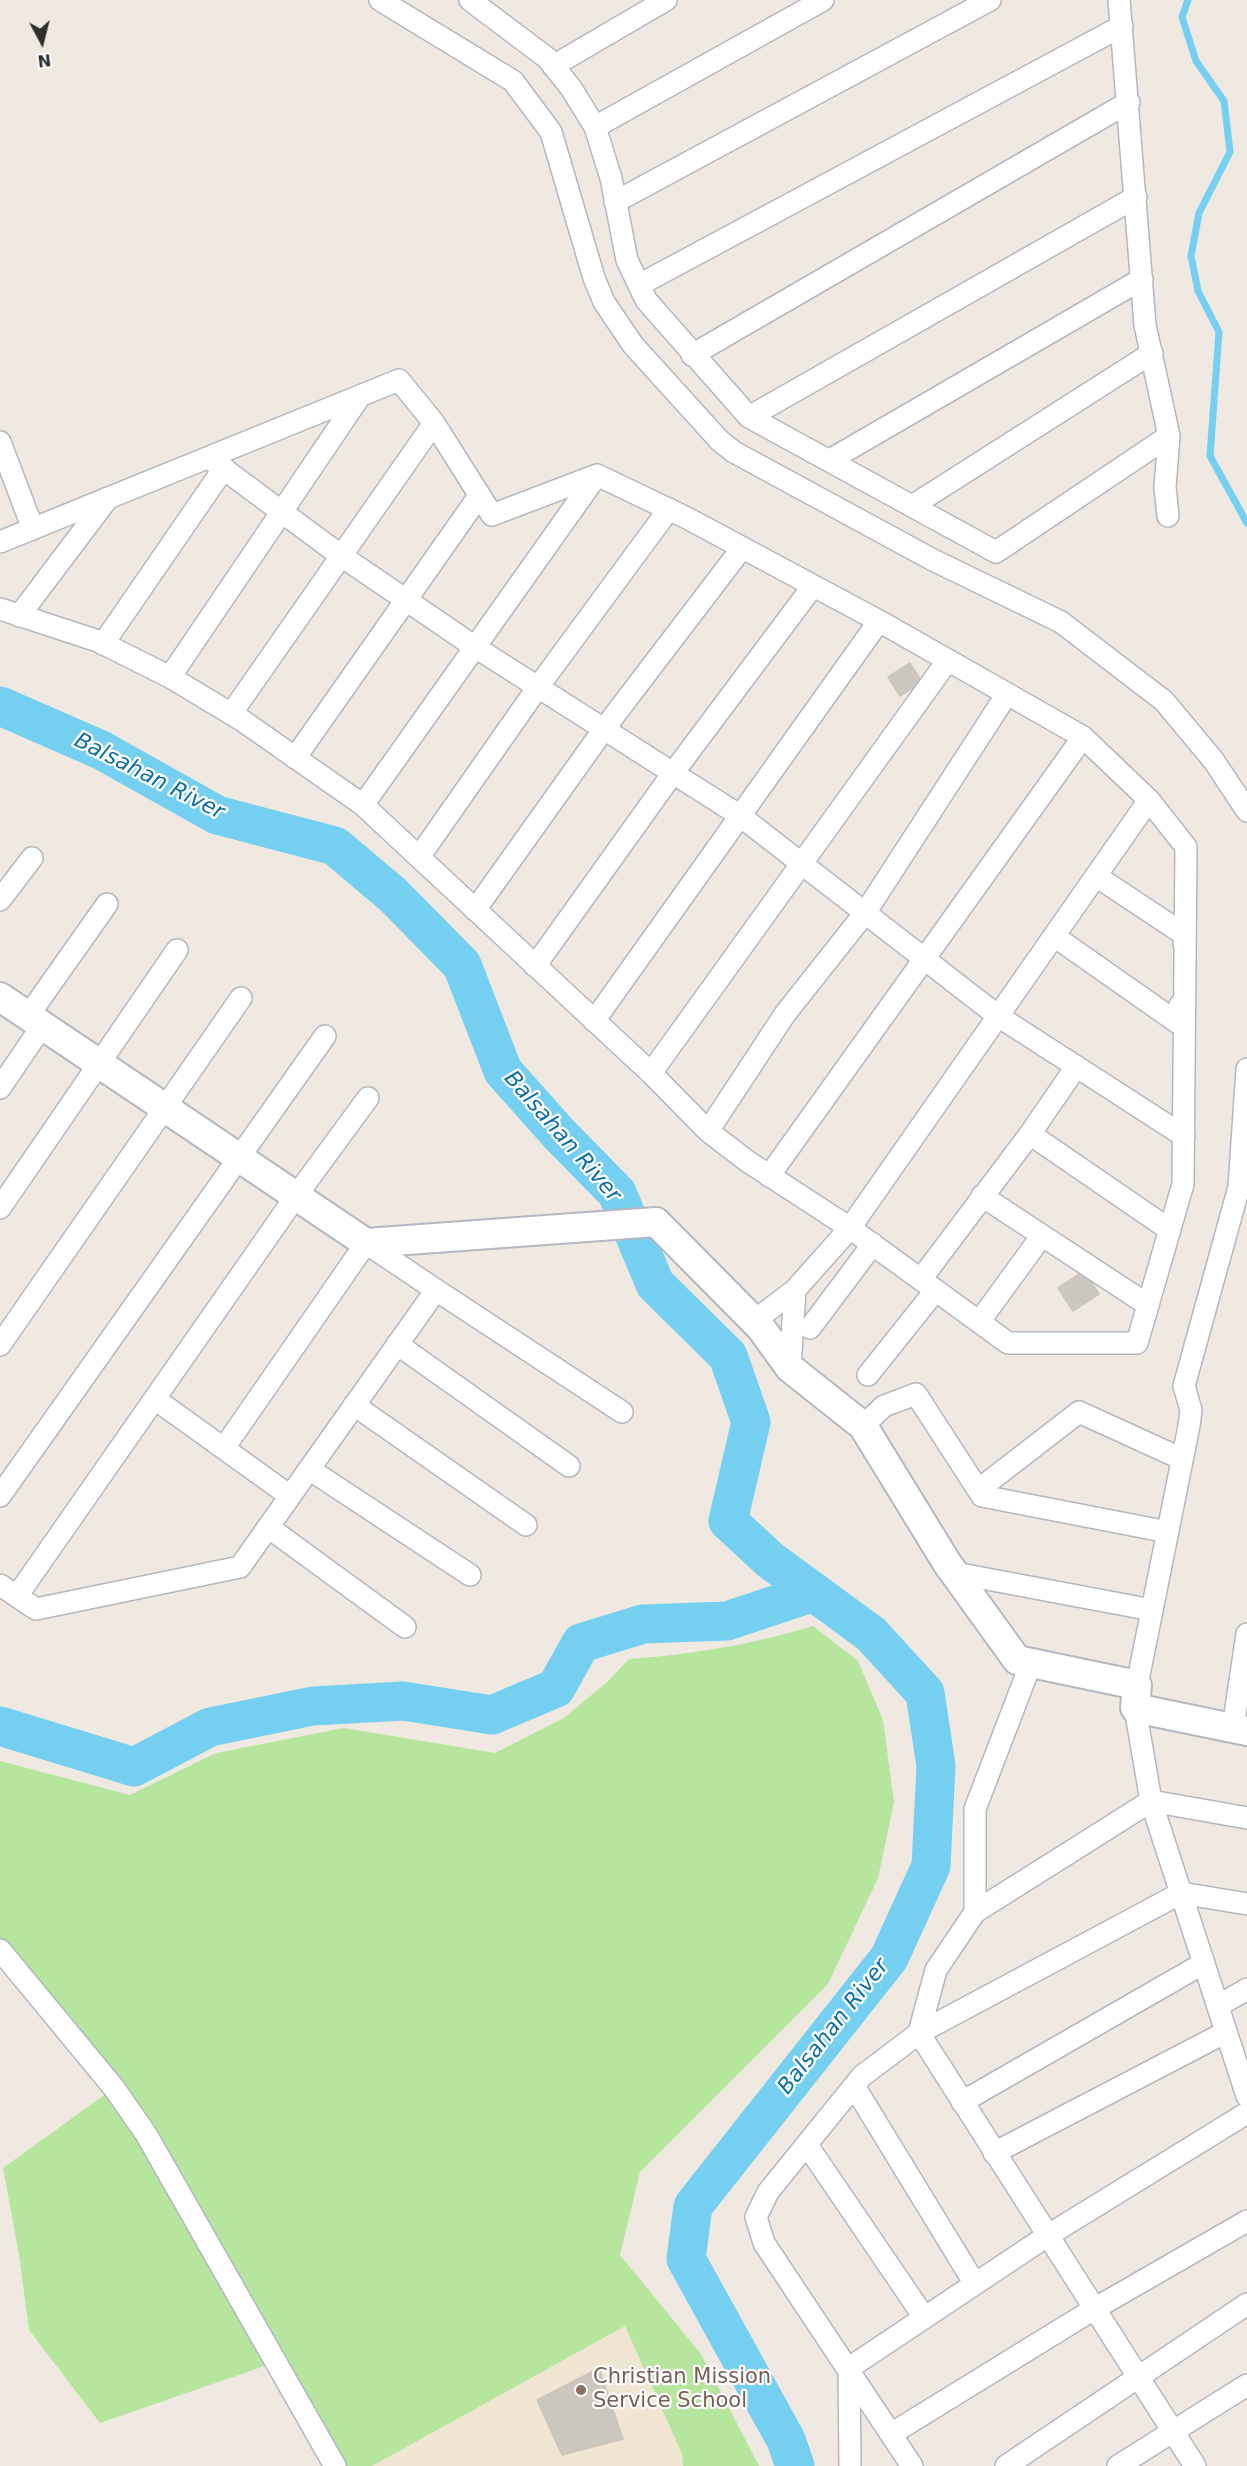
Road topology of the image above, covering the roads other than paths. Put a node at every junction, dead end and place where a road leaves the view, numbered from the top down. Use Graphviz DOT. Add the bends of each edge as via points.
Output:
graph roads {
  1 [pos="380,0"];
  2 [pos="666,0"];
  3 [pos="823,0"];
  4 [pos="990,0"];
  5 [pos="1119,0"];
  6 [pos="486,3"];
  7 [pos="1122,26"];
  8 [pos="553,66"];
  9 [pos="1129,102"];
  10 [pos="595,127"];
  11 [pos="1136,197"];
  12 [pos="615,202"];
  13 [pos="1142,279"];
  14 [pos="639,285"];
  15 [pos="1152,352"];
  16 [pos="692,355"];
  17 [pos="360,396"];
  18 [pos="750,417"];
  19 [pos="434,423"];
  20 [pos="1168,436"];
  21 [pos="0,442"];
  22 [pos="830,460"];
  23 [pos="216,463"];
  24 [pos="597,475"];
  25 [pos="480,496"];
  26 [pos="109,498"];
  27 [pos="912,506"];
  28 [pos="669,509"];
  29 [pos="280,511"];
  30 [pos="1168,516"];
  31 [pos="33,529"];
  32 [pos="0,542"];
  33 [pos="742,548"];
  34 [pos="340,555"];
  35 [pos="813,586"];
  36 [pos="406,601"];
  37 [pos="9,613"];
  38 [pos="879,621"];
  39 [pos="103,644"];
  40 [pos="475,647"];
  41 [pos="948,660"];
  42 [pos="170,677"];
  43 [pos="538,687"];
  44 [pos="1007,694"];
  45 [pos="231,714"];
  46 [pos="604,729"];
  47 [pos="1083,737"];
  48 [pos="295,758"];
  49 [pos="673,773"];
  50 [pos="1149,800"];
  51 [pos="363,805"];
  52 [pos="1247,811"];
  53 [pos="739,815"];
  54 [pos="419,857"];
  55 [pos="32,858"];
  56 [pos="802,864"];
  57 [pos="1096,876"];
  58 [pos="0,900"];
  59 [pos="107,904"];
  60 [pos="475,910"];
  61 [pos="865,913"];
  62 [pos="1185,935"];
  63 [pos="1054,936"];
  64 [pos="177,950"];
  65 [pos="924,958"];
  66 [pos="535,966"];
  67 [pos="0,998"];
  68 [pos="241,998"];
  69 [pos="998,1016"];
  70 [pos="35,1021"];
  71 [pos="594,1021"];
  72 [pos="325,1036"];
  73 [pos="99,1065"];
  74 [pos="1076,1067"];
  75 [pos="1247,1069"];
  76 [pos="651,1073"];
  77 [pos="0,1088"];
  78 [pos="368,1098"];
  79 [pos="166,1109"];
  80 [pos="708,1131"];
  81 [pos="1030,1134"];
  82 [pos="1184,1136"];
  83 [pos="238,1156"];
  84 [pos="769,1176"];
  85 [pos="296,1196"];
  86 [pos="981,1196"];
  87 [pos="0,1208"];
  88 [pos="850,1228"];
  89 [pos="1170,1230"];
  90 [pos="1041,1237"];
  91 [pos="366,1243"];
  92 [pos="873,1244"];
  93 [pos="928,1285"];
  94 [pos="436,1290"];
  95 [pos="795,1290"];
  96 [pos="1148,1305"];
  97 [pos="754,1321"];
  98 [pos="979,1322"];
  99 [pos="810,1328"];
  100 [pos="397,1344"];
  101 [pos="0,1345"];
  102 [pos="790,1368"];
  103 [pos="868,1375"];
  104 [pos="155,1399"];
  105 [pos="354,1405"];
  106 [pos="622,1412"];
  107 [pos="862,1426"];
  108 [pos="224,1448"];
  109 [pos="1182,1459"];
  110 [pos="569,1466"];
  111 [pos="309,1469"];
  112 [pos="978,1490"];
  113 [pos="0,1496"];
  114 [pos="290,1496"];
  115 [pos="526,1525"];
  116 [pos="268,1527"];
  117 [pos="1168,1532"];
  118 [pos="955,1573"];
  119 [pos="470,1575"];
  120 [pos="8,1591"];
  121 [pos="1152,1610"];
  122 [pos="405,1627"];
  123 [pos="1247,1634"];
  124 [pos="1031,1663"];
  125 [pos="1136,1697"];
  126 [pos="1240,1729"];
  127 [pos="1151,1801"];
  128 [pos="1247,1818"];
  129 [pos="1181,1893"];
  130 [pos="1247,1904"];
  131 [pos="975,1912"];
  132 [pos="0,1950"];
  133 [pos="1204,1963"];
  134 [pos="1247,1989"];
  135 [pos="1218,2006"];
  136 [pos="1226,2032"];
  137 [pos="919,2033"];
  138 [pos="854,2086"];
  139 [pos="1246,2087"];
  140 [pos="963,2102"];
  141 [pos="1247,2113"];
  142 [pos="807,2145"];
  143 [pos="994,2153"];
  144 [pos="1247,2221"];
  145 [pos="1047,2236"];
  146 [pos="975,2283"];
  147 [pos="1247,2304"];
  148 [pos="1094,2309"];
  149 [pos="924,2318"];
  150 [pos="849,2368"];
  151 [pos="1139,2379"];
  152 [pos="1247,2385"];
  153 [pos="1174,2433"];
  154 [pos="891,2434"];
  155 [pos="336,2466"];
  156 [pos="850,2466"];
  157 [pos="912,2466"];
  158 [pos="1006,2466"];
  159 [pos="1119,2466"];
  160 [pos="1195,2466"];
  1 -- 52 [label="street" via="513,81 524,93 551,132 604,302 633,345 720,441 933,560 1061,622 1164,701 1214,761"];
  2 -- 8 [label="street"];
  3 -- 10 [label="street"];
  4 -- 12 [label="street"];
  5 -- 7 [label="street"];
  6 -- 8 [label="street"];
  7 -- 9 [label="street"];
  7 -- 14 [label="street"];
  8 -- 10 [label="street"];
  9 -- 11 [label="street"];
  9 -- 16 [label="street"];
  10 -- 12 [label="street"];
  11 -- 13 [label="street"];
  11 -- 18 [label="street"];
  12 -- 14 [label="street" via="627,260"];
  13 -- 15 [label="street" via="1145,325"];
  13 -- 22 [label="street"];
  14 -- 16 [label="street" via="646,300"];
  15 -- 20 [label="street"];
  15 -- 27 [label="street"];
  16 -- 18 [label="street"];
  17 -- 19 [label="street" via="399,380"];
  17 -- 23 [label="street"];
  17 -- 29 [label="street"];
  18 -- 22 [label="street"];
  19 -- 25 [label="street"];
  19 -- 34 [label="street"];
  20 -- 27 [label="street" via="996,552"];
  20 -- 30 [label="street"];
  21 -- 31 [label="street"];
  22 -- 27 [label="street"];
  23 -- 26 [label="street"];
  23 -- 29 [label="street"];
  23 -- 39 [label="street"];
  24 -- 25 [label="street" via="492,515"];
  24 -- 28 [label="street"];
  24 -- 40 [label="street"];
  25 -- 36 [label="street"];
  26 -- 31 [label="street"];
  26 -- 37 [label="street"];
  28 -- 33 [label="street"];
  28 -- 43 [label="street"];
  29 -- 34 [label="street"];
  29 -- 42 [label="street"];
  31 -- 32 [label="street"];
  33 -- 35 [label="street"];
  33 -- 46 [label="street"];
  34 -- 36 [label="street"];
  34 -- 45 [label="street"];
  35 -- 38 [label="street"];
  35 -- 49 [label="street"];
  36 -- 40 [label="street"];
  36 -- 48 [label="street"];
  37 -- 39 [label="street"];
  38 -- 41 [label="street"];
  38 -- 53 [label="street"];
  39 -- 42 [label="street"];
  40 -- 43 [label="street"];
  40 -- 51 [label="street"];
  41 -- 44 [label="street"];
  41 -- 56 [label="street"];
  42 -- 45 [label="street"];
  43 -- 46 [label="street"];
  43 -- 54 [label="street"];
  44 -- 47 [label="street"];
  44 -- 61 [label="street"];
  45 -- 48 [label="street"];
  46 -- 49 [label="street"];
  46 -- 60 [label="street"];
  47 -- 50 [label="street"];
  47 -- 65 [label="street"];
  48 -- 51 [label="street"];
  49 -- 53 [label="street"];
  49 -- 66 [label="street"];
  50 -- 57 [label="street"];
  50 -- 62 [label="street" via="1186,846"];
  51 -- 54 [label="street"];
  53 -- 56 [label="street"];
  53 -- 71 [label="street"];
  54 -- 60 [label="street"];
  55 -- 58 [label="street"];
  56 -- 61 [label="street"];
  56 -- 76 [label="street"];
  57 -- 62 [label="street"];
  57 -- 63 [label="street"];
  59 -- 70 [label="street"];
  60 -- 66 [label="street"];
  61 -- 65 [label="street"];
  61 -- 80 [label="street" via="785,1014"];
  62 -- 63 [label="street" via="1178,1023"];
  62 -- 82 [label="street"];
  63 -- 69 [label="street"];
  64 -- 73 [label="street"];
  65 -- 69 [label="street"];
  65 -- 84 [label="street"];
  66 -- 71 [label="street"];
  67 -- 70 [label="street"];
  68 -- 79 [label="street"];
  69 -- 74 [label="street"];
  69 -- 88 [label="street"];
  70 -- 73 [label="street"];
  70 -- 77 [label="street"];
  71 -- 76 [label="street"];
  72 -- 83 [label="street"];
  73 -- 79 [label="street"];
  73 -- 87 [label="street"];
  74 -- 81 [label="street"];
  74 -- 82 [label="street"];
  75 -- 109 [label="street" via="1239,1187 1184,1386 1191,1410"];
  76 -- 80 [label="street"];
  78 -- 85 [label="street"];
  79 -- 83 [label="street"];
  79 -- 101 [label="street"];
  80 -- 84 [label="street"];
  81 -- 86 [label="street"];
  81 -- 89 [label="street"];
  82 -- 89 [label="street" via="1183,1184"];
  83 -- 85 [label="street"];
  83 -- 113 [label="street"];
  84 -- 88 [label="street"];
  85 -- 91 [label="street"];
  85 -- 104 [label="street"];
  86 -- 90 [label="street"];
  86 -- 93 [label="street"];
  88 -- 92 [label="street"];
  88 -- 95 [label="street"];
  89 -- 96 [label="street"];
  90 -- 96 [label="street"];
  90 -- 98 [label="street"];
  91 -- 94 [label="street"];
  91 -- 97 [label="street" via="656,1222"];
  91 -- 108 [label="street"];
  92 -- 93 [label="street"];
  92 -- 99 [label="street"];
  93 -- 98 [label="street"];
  93 -- 103 [label="street"];
  94 -- 100 [label="street"];
  94 -- 106 [label="street"];
  95 -- 97 [label="street"];
  95 -- 102 [label="street"];
  96 -- 98 [label="street" via="1137,1343 1008,1343"];
  97 -- 102 [label="street"];
  100 -- 105 [label="street"];
  100 -- 110 [label="street"];
  102 -- 107 [label="street"];
  104 -- 108 [label="street"];
  104 -- 120 [label="street"];
  105 -- 111 [label="street"];
  105 -- 115 [label="street"];
  107 -- 112 [label="street" via="884,1406 915,1394"];
  107 -- 118 [label="street"];
  108 -- 114 [label="street"];
  109 -- 112 [label="street" via="1079,1412"];
  109 -- 117 [label="street"];
  111 -- 114 [label="street"];
  111 -- 119 [label="street"];
  112 -- 117 [label="street" via="982,1496"];
  114 -- 116 [label="street"];
  116 -- 120 [label="street" via="240,1568 36,1609"];
  116 -- 122 [label="street"];
  117 -- 121 [label="street"];
  118 -- 121 [label="street"];
  118 -- 124 [label="street" via="1017,1660"];
  121 -- 125 [label="street"];
  123 -- 126 [label="street"];
  124 -- 125 [label="street"];
  124 -- 131 [label="street" via="975,1809"];
  125 -- 126 [label="street"];
  125 -- 127 [label="street"];
  127 -- 128 [label="street"];
  127 -- 129 [label="street"];
  127 -- 131 [label="street"];
  129 -- 130 [label="street"];
  129 -- 133 [label="street"];
  129 -- 137 [label="street"];
  131 -- 137 [label="street" via="936,1970"];
  132 -- 155 [label="street" via="114,2088 146,2134"];
  133 -- 135 [label="street"];
  133 -- 140 [label="street"];
  134 -- 135 [label="street"];
  135 -- 136 [label="street"];
  136 -- 139 [label="street"];
  136 -- 143 [label="street"];
  137 -- 138 [label="street"];
  137 -- 140 [label="street"];
  138 -- 142 [label="street"];
  138 -- 146 [label="street"];
  140 -- 143 [label="street"];
  141 -- 145 [label="street"];
  142 -- 149 [label="street"];
  142 -- 150 [label="street" via="768,2192 756,2217 764,2243"];
  143 -- 145 [label="street"];
  144 -- 148 [label="street"];
  145 -- 146 [label="street"];
  145 -- 148 [label="street"];
  146 -- 149 [label="street"];
  147 -- 151 [label="street"];
  148 -- 151 [label="street"];
  148 -- 154 [label="street"];
  149 -- 150 [label="street"];
  150 -- 154 [label="street"];
  150 -- 156 [label="street"];
  151 -- 153 [label="street"];
  151 -- 158 [label="street"];
  152 -- 153 [label="street"];
  153 -- 159 [label="street"];
  153 -- 160 [label="street"];
  154 -- 157 [label="street"];
}
